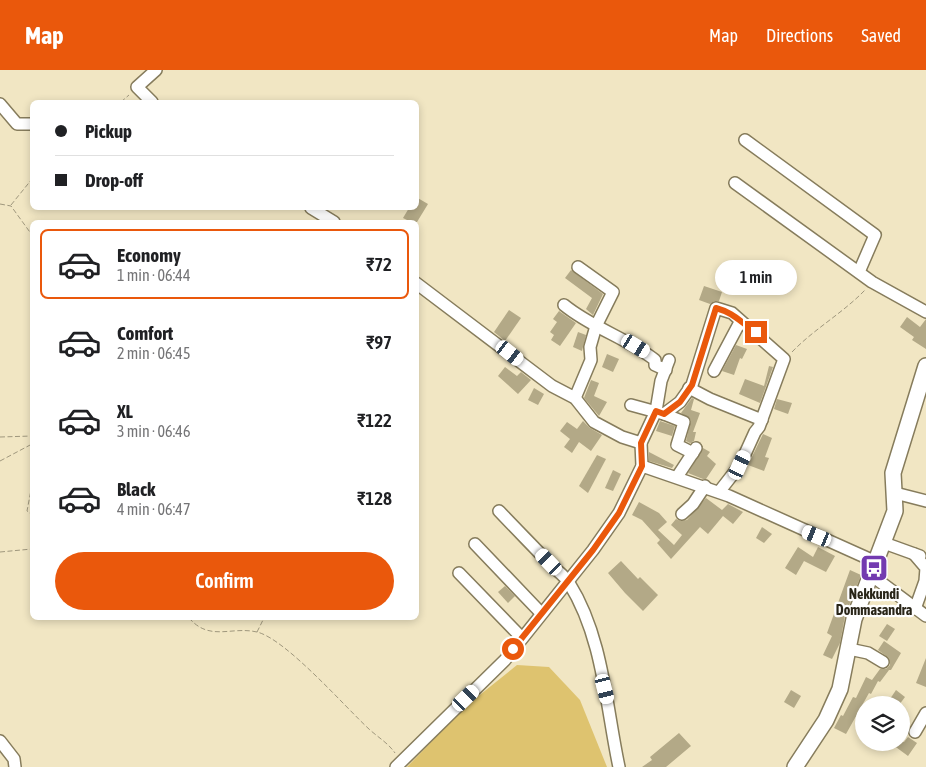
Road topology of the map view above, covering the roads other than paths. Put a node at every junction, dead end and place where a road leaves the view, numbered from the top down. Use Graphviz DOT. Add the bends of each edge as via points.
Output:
graph roads {
  1 [pos="156,70"];
  2 [pos="150,100"];
  3 [pos="0,104"];
  4 [pos="30,124"];
  5 [pos="745,140"];
  6 [pos="735,183"];
  7 [pos="314,210"];
  8 [pos="331,220"];
  9 [pos="578,267"];
  10 [pos="859,272"];
  11 [pos="419,285"];
  12 [pos="564,305"];
  13 [pos="926,312"];
  14 [pos="740,322"];
  15 [pos="596,326"];
  16 [pos="926,366"];
  17 [pos="714,371"];
  18 [pos="690,388"];
  19 [pos="575,398"];
  20 [pos="631,405"];
  21 [pos="660,413"];
  22 [pos="762,420"];
  23 [pos="641,443"];
  24 [pos="642,466"];
  25 [pos="678,478"];
  26 [pos="705,486"];
  27 [pos="719,492"];
  28 [pos="895,493"];
  29 [pos="926,501"];
  30 [pos="499,511"];
  31 [pos="682,514"];
  32 [pos="884,543"];
  33 [pos="476,544"];
  34 [pos="923,562"];
  35 [pos="874,569"];
  36 [pos="459,573"];
  37 [pos="568,581"];
  38 [pos="915,608"];
  39 [pos="541,613"];
  40 [pos="926,616"];
  41 [pos="522,638"];
  42 [pos="849,649"];
  43 [pos="883,662"];
  44 [pos="926,713"];
  45 [pos="915,732"];
  46 [pos="0,741"];
  47 [pos="398,764"];
  48 [pos="14,767"];
  49 [pos="619,767"];
  50 [pos="795,767"];
  1 -- 2 [label="street" via="137,87"];
  3 -- 4 [label="street" via="17,124"];
  5 -- 10 [label="street" via="875,235"];
  6 -- 10 [label="street"];
  7 -- 8 [label="street"];
  9 -- 15 [label="street" via="613,292"];
  10 -- 13 [label="street"];
  11 -- 19 [label="street" via="552,386"];
  12 -- 15 [label="street"];
  14 -- 17 [label="street"];
  14 -- 18 [label="street" via="732,313 716,308"];
  14 -- 22 [label="street" via="756,332 784,359"];
  15 -- 19 [label="street" via="590,347 591,360"];
  15 -- 21 [label="street" via="648,354 655,360 655,365 667,365 657,398"];
  16 -- 28 [label="main road" via="893,473"];
  18 -- 21 [label="street" via="680,402"];
  18 -- 22 [label="street"];
  19 -- 23 [label="street" via="594,422"];
  20 -- 21 [label="street"];
  21 -- 23 [label="street"];
  21 -- 25 [label="street" via="684,422 677,445 695,450"];
  22 -- 27 [label="street" via="740,465"];
  23 -- 24 [label="street"];
  24 -- 25 [label="street"];
  24 -- 37 [label="street" via="619,513"];
  25 -- 26 [label="street"];
  26 -- 27 [label="street"];
  26 -- 31 [label="street"];
  27 -- 35 [label="street"];
  28 -- 29 [label="street"];
  28 -- 32 [label="main road" via="895,511"];
  30 -- 37 [label="street"];
  32 -- 34 [label="street"];
  32 -- 35 [label="main road"];
  33 -- 39 [label="street"];
  34 -- 38 [label="street" via="926,581"];
  35 -- 38 [label="street"];
  35 -- 42 [label="main road" via="854,619"];
  36 -- 41 [label="street"];
  37 -- 39 [label="street"];
  37 -- 49 [label="street" via="592,636"];
  38 -- 40 [label="street"];
  39 -- 41 [label="street"];
  41 -- 47 [label="street" via="505,660"];
  42 -- 43 [label="street" via="868,653"];
  42 -- 50 [label="main road" via="840,689 826,720"];
  44 -- 45 [label="street"];
  46 -- 48 [label="street" via="14,759"];
}
